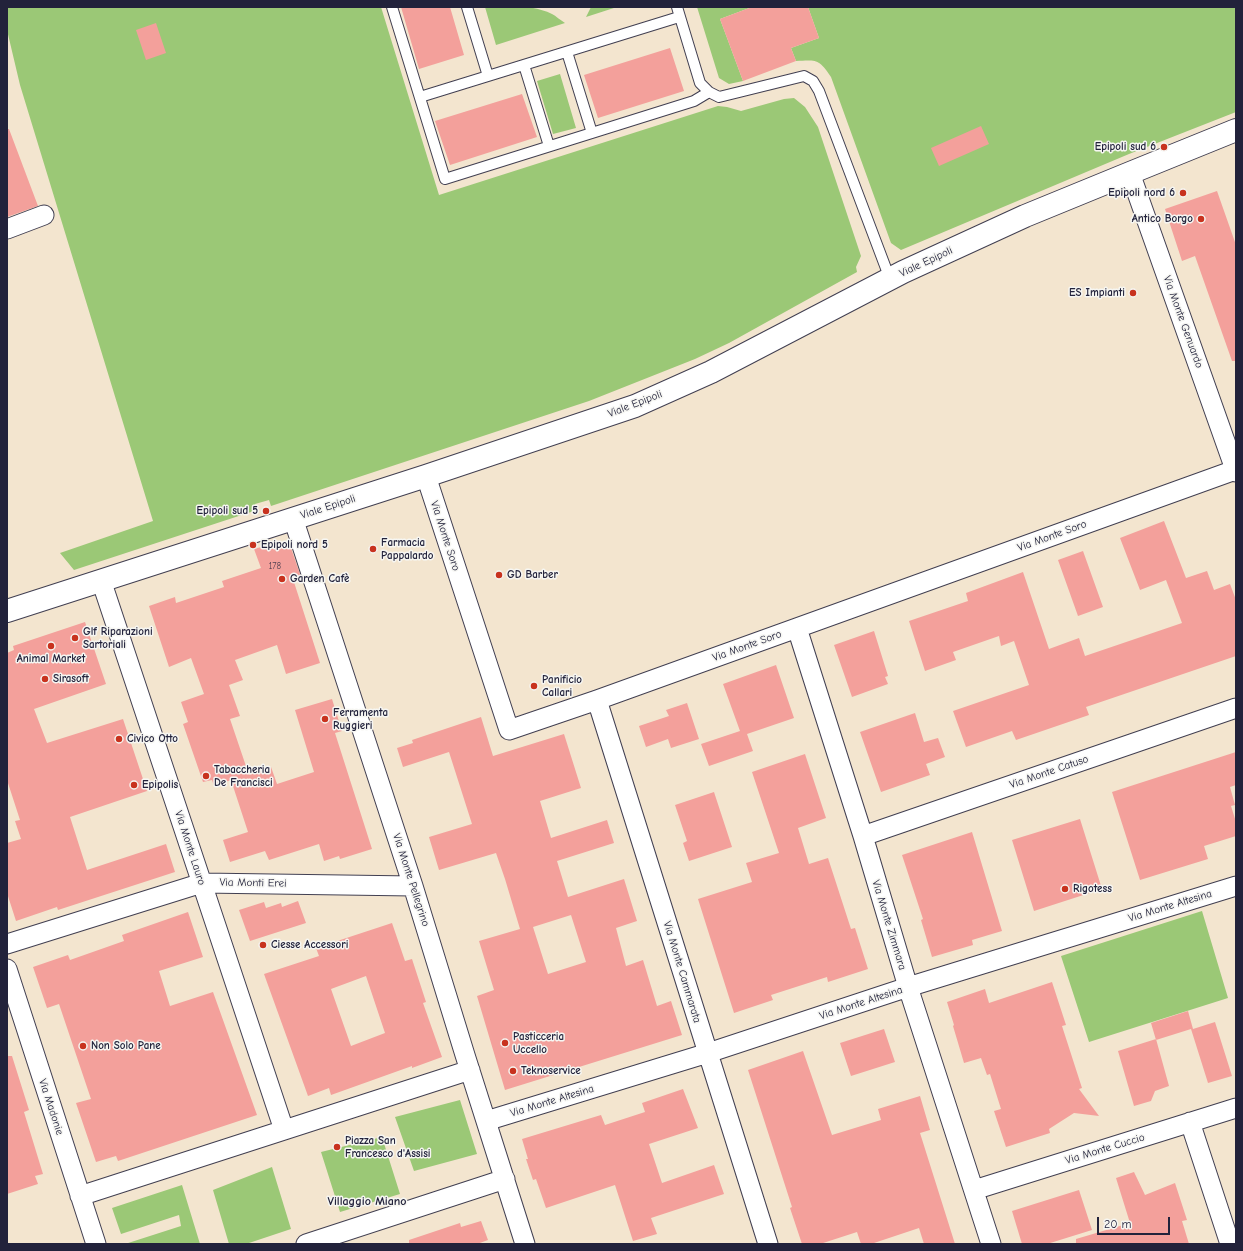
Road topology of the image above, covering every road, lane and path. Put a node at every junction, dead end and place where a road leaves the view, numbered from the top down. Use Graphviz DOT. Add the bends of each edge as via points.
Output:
graph roads {
  1 [pos="392,7"];
  2 [pos="467,7"];
  3 [pos="678,12"];
  4 [pos="567,52"];
  5 [pos="524,65"];
  6 [pos="488,76"];
  7 [pos="708,92"];
  8 [pos="420,97"];
  9 [pos="1236,130"];
  10 [pos="592,133"];
  11 [pos="549,146"];
  12 [pos="1130,173"];
  13 [pos="44,215"];
  14 [pos="7,229"];
  15 [pos="890,279"];
  16 [pos="1236,471"];
  17 [pos="426,476"];
  18 [pos="293,518"];
  19 [pos="101,580"];
  20 [pos="7,611"];
  21 [pos="797,628"];
  22 [pos="597,700"];
  23 [pos="1236,708"];
  24 [pos="863,836"];
  25 [pos="202,883"];
  26 [pos="413,886"];
  27 [pos="1236,886"];
  28 [pos="7,944"];
  29 [pos="7,969"];
  30 [pos="908,987"];
  31 [pos="708,1054"];
  32 [pos="470,1070"];
  33 [pos="1236,1108"];
  34 [pos="486,1121"];
  35 [pos="1190,1122"];
  36 [pos="282,1123"];
  37 [pos="505,1179"];
  38 [pos="974,1190"];
  39 [pos="80,1196"];
  40 [pos="316,1242"];
  41 [pos="96,1244"];
  42 [pos="525,1244"];
  43 [pos="768,1244"];
  44 [pos="991,1244"];
  45 [pos="1230,1244"];
  1 -- 8 [label="lane"];
  2 -- 6 [label="lane"];
  3 -- 4 [label="lane"];
  3 -- 7 [label="lane" via="700,84"];
  4 -- 5 [label="lane"];
  4 -- 10 [label="lane"];
  5 -- 6 [label="lane"];
  5 -- 11 [label="lane"];
  6 -- 8 [label="lane"];
  7 -- 10 [label="lane" via="694,101"];
  7 -- 15 [label="lane" via="719,97 804,76 813,81 820,91"];
  8 -- 11 [label="lane" via="445,179"];
  9 -- 12 [label="main road, Viale Epipoli"];
  10 -- 11 [label="lane"];
  12 -- 15 [label="main road, Viale Epipoli" via="1025,216"];
  12 -- 16 [label="street, Via Monte Genuardo"];
  13 -- 14 [label="street"];
  15 -- 17 [label="main road, Viale Epipoli" via="711,372 635,406"];
  16 -- 21 [label="street, Via Monte Soro"];
  17 -- 18 [label="main road, Viale Epipoli"];
  17 -- 22 [label="street, Via Monte Soro" via="509,730"];
  18 -- 19 [label="main road, Viale Epipoli"];
  18 -- 26 [label="street, Via Monte Pellegrino"];
  19 -- 20 [label="main road, Viale Epipoli"];
  19 -- 25 [label="street, Via Monte Lauro"];
  21 -- 22 [label="street, Via Monte Soro"];
  21 -- 24 [label="street, Via Monte Zimmara"];
  22 -- 31 [label="street, Via Monte Cammarata"];
  23 -- 24 [label="street, Via Monte Catuso"];
  24 -- 30 [label="street, Via Monte Zimmara"];
  25 -- 26 [label="street, Via Monti Erei"];
  25 -- 28 [label="street, Via Monti Erei"];
  25 -- 36 [label="street, Via Monte Lauro"];
  26 -- 32 [label="street, Via Monte Pellegrino"];
  27 -- 30 [label="street, Via Monte Altesina"];
  29 -- 39 [label="street, Via Madonie"];
  30 -- 31 [label="street, Via Monte Altesina"];
  30 -- 38 [label="street, Via Monte Zimmara"];
  31 -- 34 [label="street, Via Monte Altesina"];
  31 -- 43 [label="street, Via Monte Cammarata"];
  32 -- 34 [label="street, Via Monte Pellegrino"];
  32 -- 36 [label="street"];
  33 -- 35 [label="street, Via Monte Cuccio"];
  34 -- 37 [label="street, Via Monte Pellegrino"];
  35 -- 38 [label="street, Via Monte Cuccio"];
  35 -- 45 [label="street"];
  36 -- 39 [label="street"];
  37 -- 40 [label="street"];
  37 -- 42 [label="street, Via Monte Pellegrino"];
  38 -- 44 [label="street, Via Monte Zimmara"];
  39 -- 41 [label="street, Via Madonie"];
}
